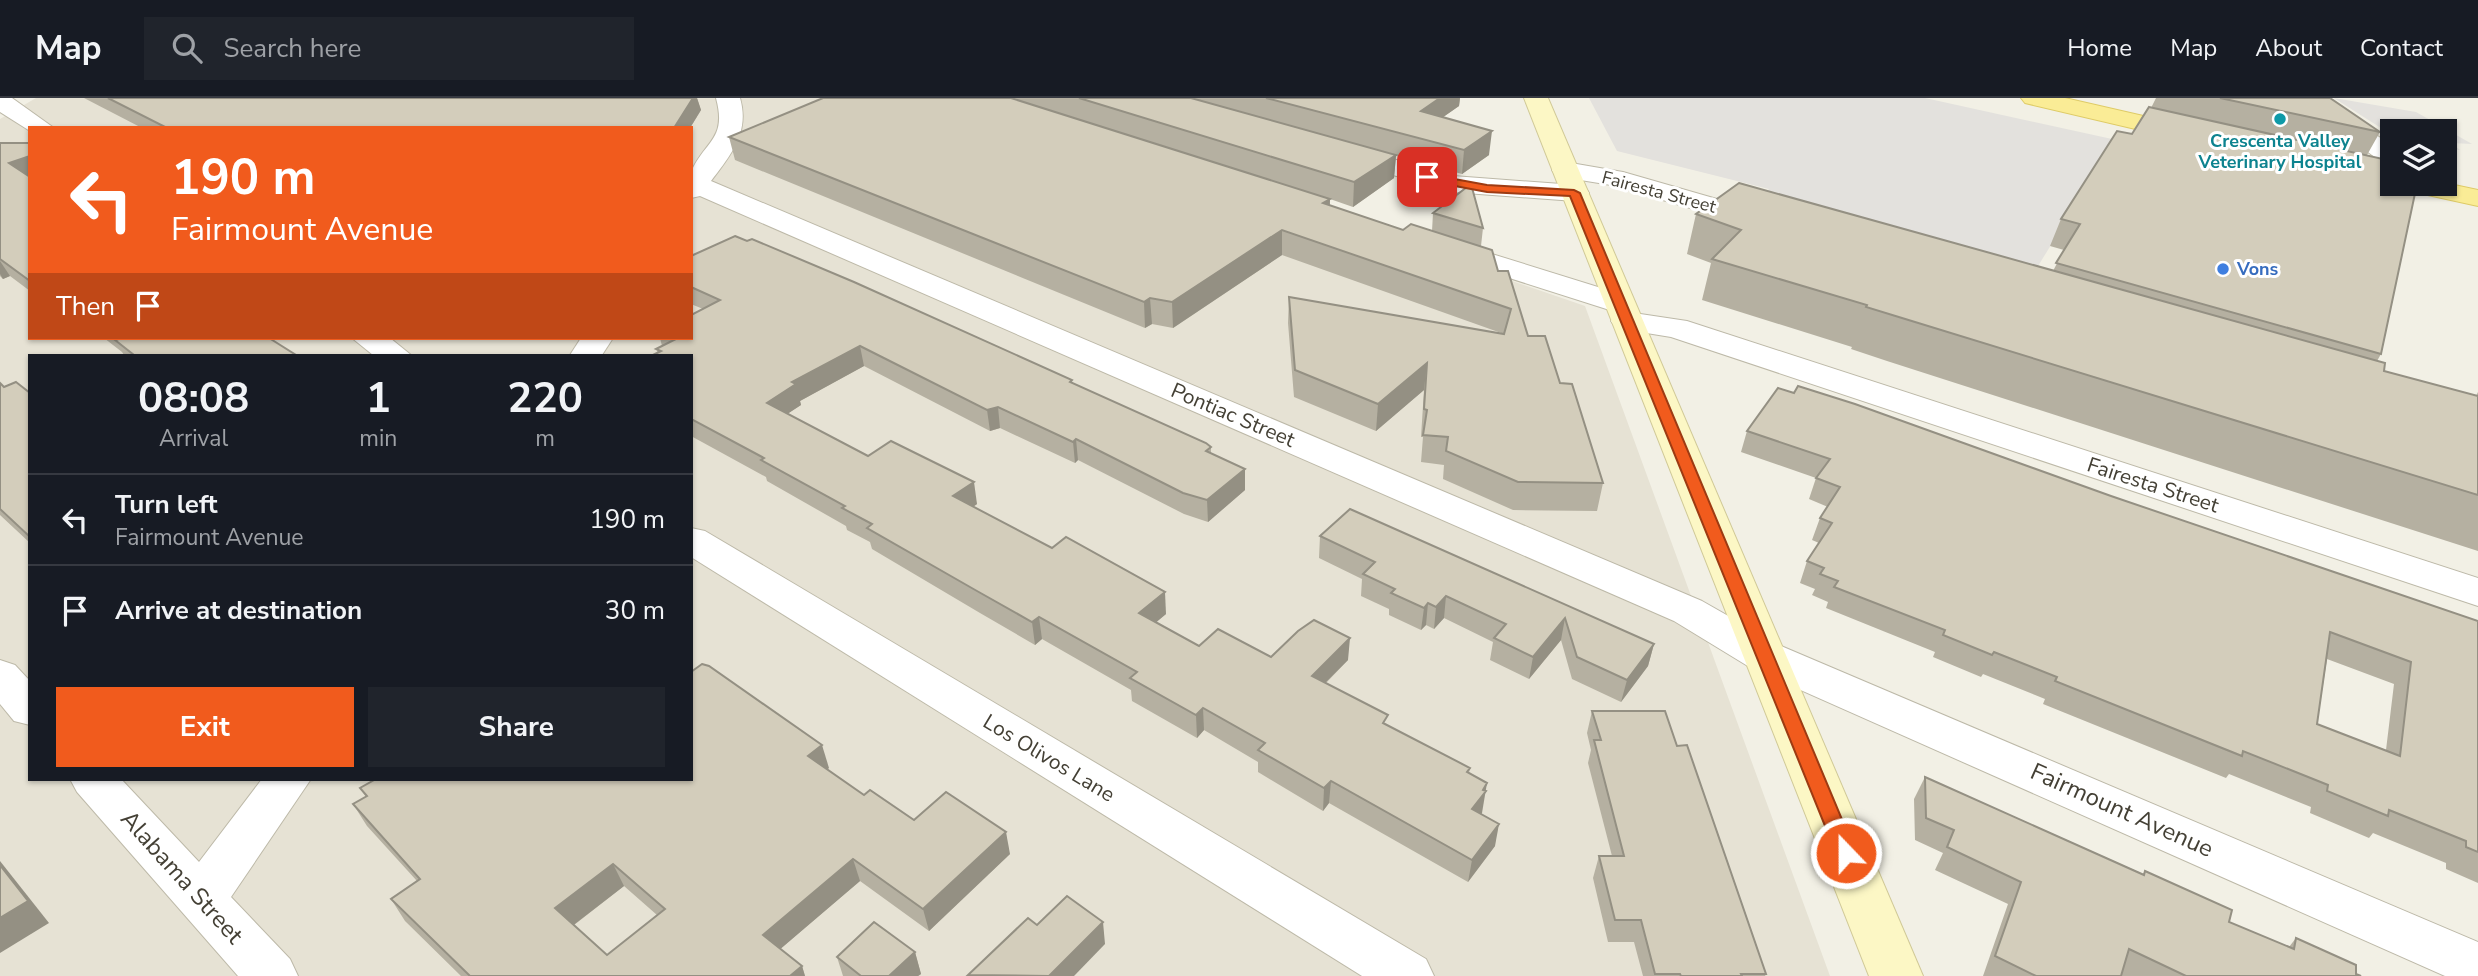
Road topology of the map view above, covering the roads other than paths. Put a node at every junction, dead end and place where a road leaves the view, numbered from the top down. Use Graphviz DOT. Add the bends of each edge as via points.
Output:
graph roads {
  1 [pos="1536,98"];
  2 [pos="2033,98"];
  3 [pos="2307,98"];
  4 [pos="0,101"];
  5 [pos="731,105"];
  6 [pos="39,126"];
  7 [pos="2208,137"];
  8 [pos="1321,147"];
  9 [pos="2380,150"];
  10 [pos="1570,182"];
  11 [pos="693,187"];
  12 [pos="2457,193"];
  13 [pos="2478,198"];
  14 [pos="1787,228"];
  15 [pos="1421,241"];
  16 [pos="1623,313"];
  17 [pos="371,340"];
  18 [pos="393,354"];
  19 [pos="693,541"];
  20 [pos="2478,592"];
  21 [pos="1766,657"];
  22 [pos="0,676"];
  23 [pos="28,707"];
  24 [pos="95,781"];
  25 [pos="287,781"];
  26 [pos="201,899"];
  27 [pos="2478,966"];
  28 [pos="271,976"];
  29 [pos="1407,976"];
  30 [pos="1896,976"];
  1 -- 10 [label="main road"];
  2 -- 7 [label="main road"];
  3 -- 9 [label="street"];
  4 -- 6 [label="street"];
  5 -- 11 [label="street" via="731,134"];
  8 -- 10 [label="street" via="1452,184"];
  10 -- 14 [label="street, Fairesta Street" via="1614,178"];
  10 -- 16 [label="main road"];
  11 -- 21 [label="street, Pontiac Street" via="1688,611"];
  12 -- 13 [label="main road"];
  15 -- 16 [label="street"];
  16 -- 20 [label="street, Fairesta Street"];
  16 -- 21 [label="main road"];
  17 -- 18 [label="street"];
  19 -- 29 [label="street, Los Olivos Lane"];
  21 -- 27 [label="street, Fairmount Avenue"];
  21 -- 30 [label="main road"];
  22 -- 23 [label="street"];
  24 -- 26 [label="street, Alabama Street"];
  25 -- 26 [label="street"];
  26 -- 28 [label="street, Alabama Street"];
}
